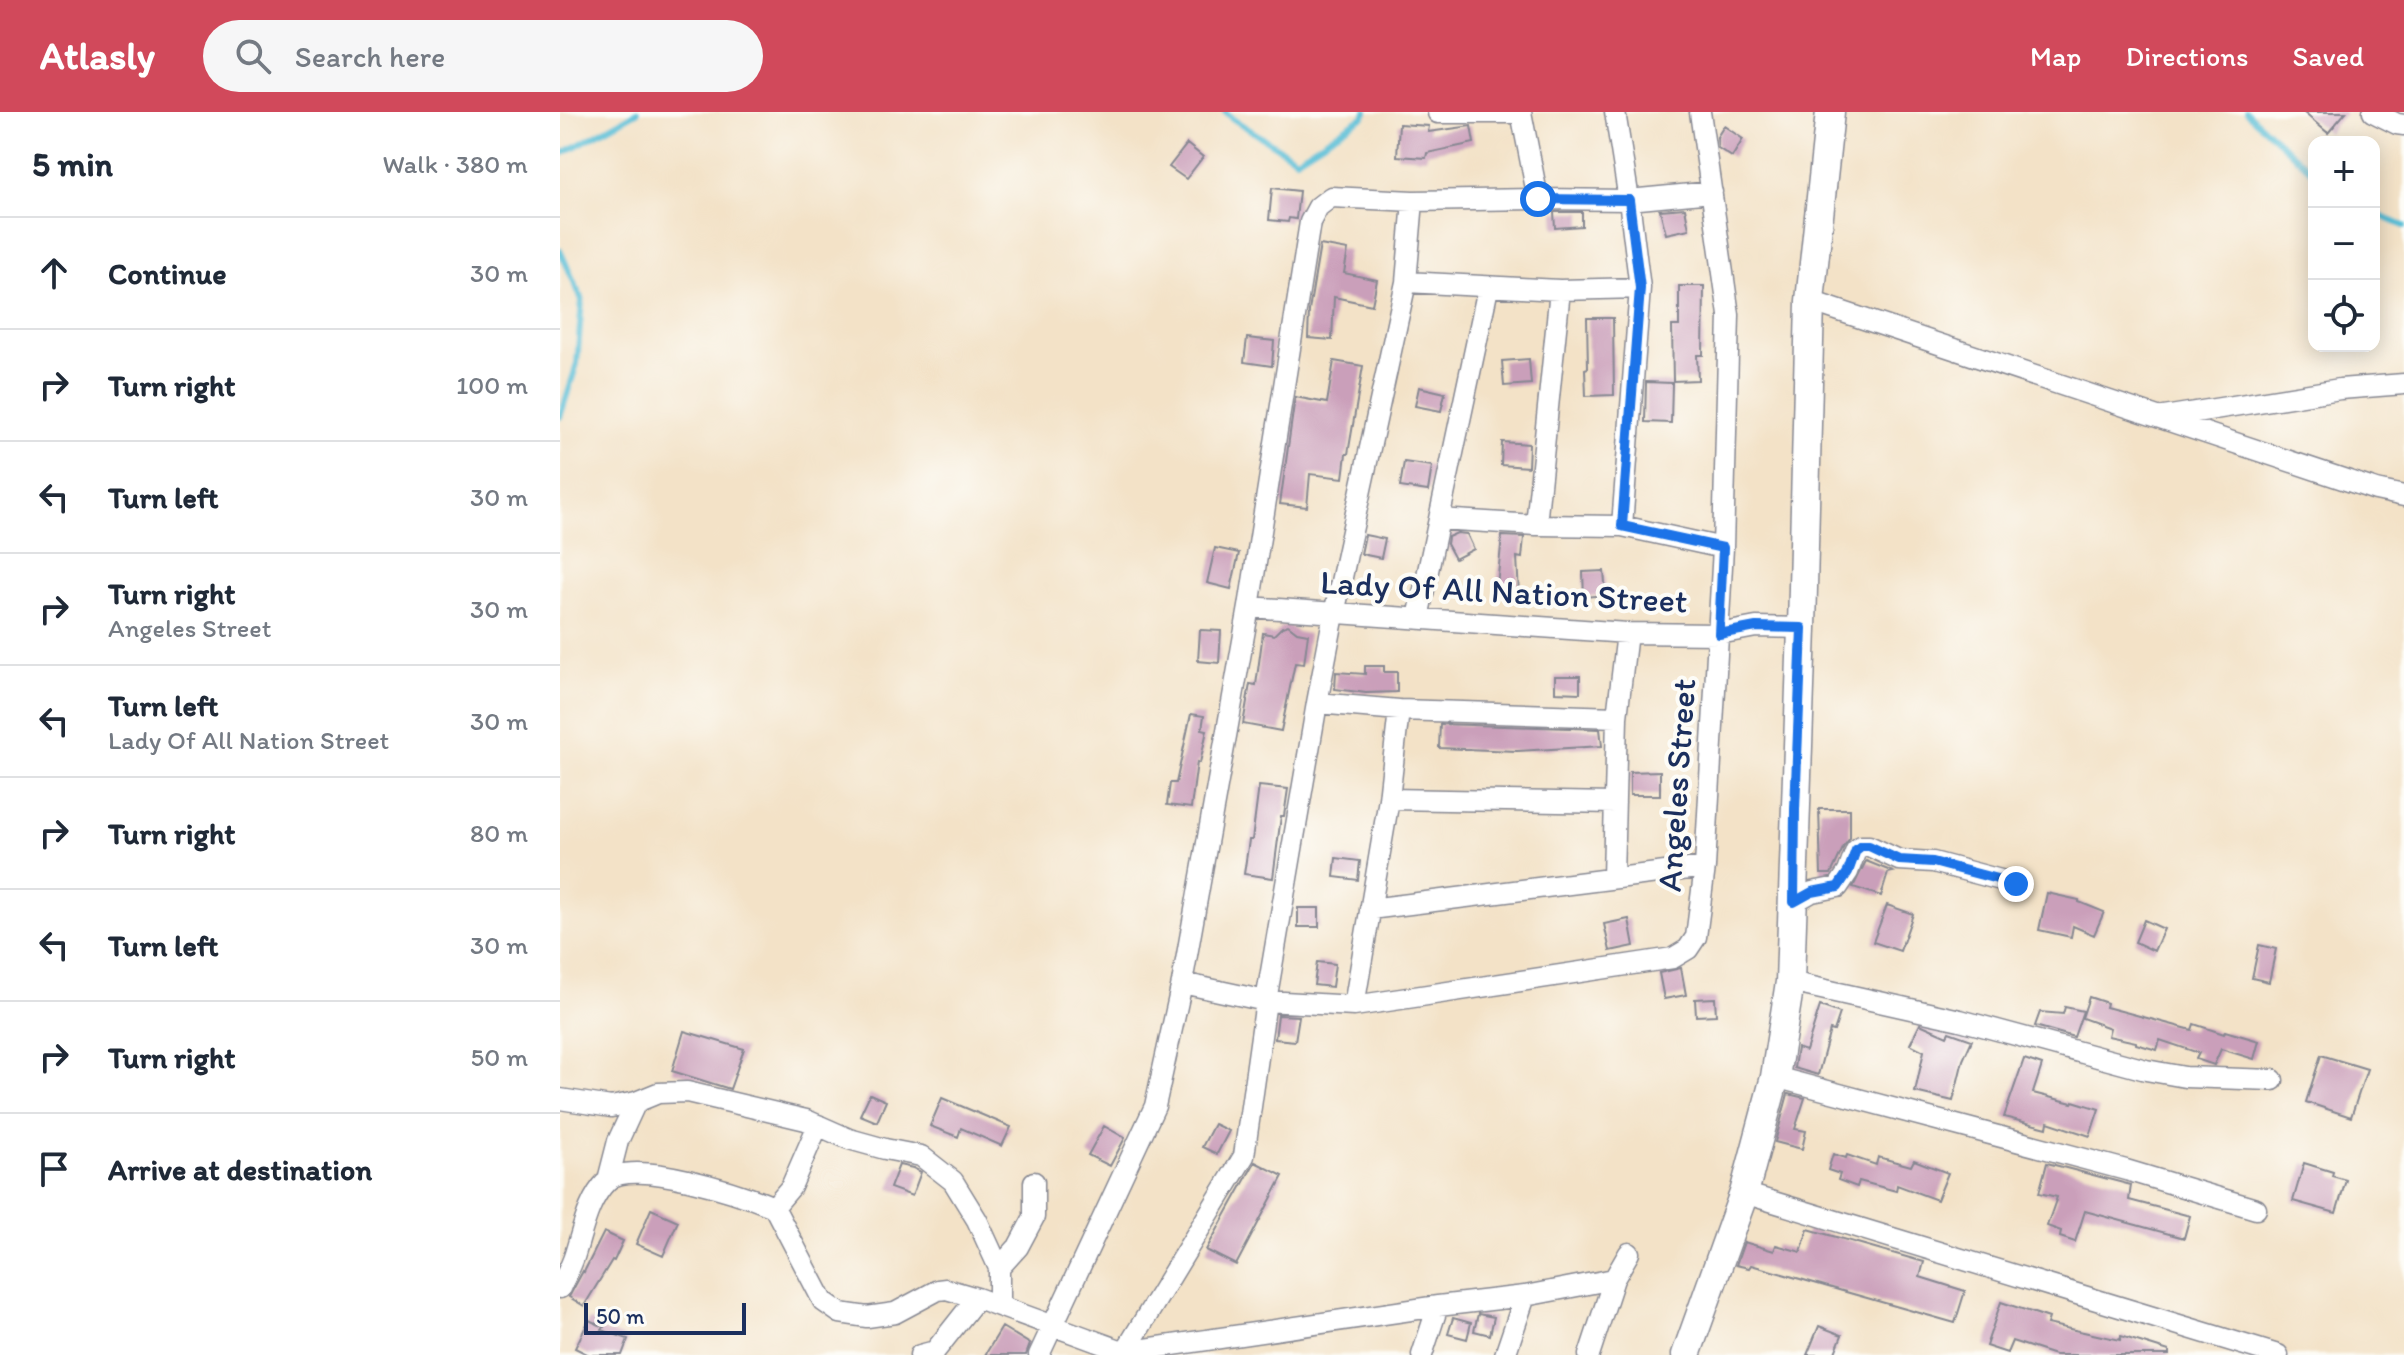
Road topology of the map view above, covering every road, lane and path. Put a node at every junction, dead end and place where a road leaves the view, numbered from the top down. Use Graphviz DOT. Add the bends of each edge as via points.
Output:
graph roads {
  1 [pos="1521,112"];
  2 [pos="1615,112"];
  3 [pos="1700,112"];
  4 [pos="1830,112"];
  5 [pos="2373,112"];
  6 [pos="1438,113"];
  7 [pos="2404,125"];
  8 [pos="1712,192"];
  9 [pos="1538,199"];
  10 [pos="1629,200"];
  11 [pos="1413,201"];
  12 [pos="1406,282"];
  13 [pos="1488,288"];
  14 [pos="1640,288"];
  15 [pos="1560,290"];
  16 [pos="1810,301"];
  17 [pos="2404,384"];
  18 [pos="2160,418"];
  19 [pos="2404,496"];
  20 [pos="1439,519"];
  21 [pos="1536,525"];
  22 [pos="1622,526"];
  23 [pos="1723,548"];
  24 [pos="1249,607"];
  25 [pos="1334,614"];
  26 [pos="1418,618"];
  27 [pos="1802,628"];
  28 [pos="1627,633"];
  29 [pos="1719,634"];
  30 [pos="1317,703"];
  31 [pos="1399,710"];
  32 [pos="1617,717"];
  33 [pos="1389,799"];
  34 [pos="1615,803"];
  35 [pos="1705,867"];
  36 [pos="1613,878"];
  37 [pos="2016,884"];
  38 [pos="1794,902"];
  39 [pos="1370,909"];
  40 [pos="1790,982"];
  41 [pos="1182,983"];
  42 [pos="1266,1001"];
  43 [pos="1354,1006"];
  44 [pos="1775,1077"];
  45 [pos="2273,1080"];
  46 [pos="560,1099"];
  47 [pos="636,1102"];
  48 [pos="818,1125"];
  49 [pos="608,1180"];
  50 [pos="1034,1182"];
  51 [pos="1744,1193"];
  52 [pos="774,1207"];
  53 [pos="2256,1209"];
  54 [pos="1629,1253"];
  55 [pos="999,1268"];
  56 [pos="1614,1279"];
  57 [pos="560,1288"];
  58 [pos="1525,1296"];
  59 [pos="977,1298"];
  60 [pos="999,1306"];
  61 [pos="1438,1306"];
  62 [pos="1054,1327"];
  63 [pos="1124,1353"];
  64 [pos="929,1354"];
  65 [pos="1039,1355"];
  66 [pos="1422,1355"];
  67 [pos="1505,1355"];
  68 [pos="1589,1355"];
  69 [pos="1686,1355"];
  70 [pos="2278,1355"];
  1 -- 6 [label="street"];
  1 -- 9 [label="street"];
  2 -- 10 [label="street"];
  3 -- 8 [label="street, Angeles Street"];
  4 -- 16 [label="street"];
  5 -- 7 [label="street"];
  8 -- 10 [label="street"];
  8 -- 23 [label="street, Angeles Street" via="1729,315"];
  9 -- 10 [label="street"];
  9 -- 11 [label="street"];
  10 -- 14 [label="street"];
  11 -- 12 [label="street"];
  11 -- 24 [label="street" via="1331,197 1310,222"];
  12 -- 13 [label="street"];
  12 -- 25 [label="street"];
  13 -- 15 [label="street"];
  13 -- 20 [label="street"];
  14 -- 15 [label="street"];
  14 -- 22 [label="street"];
  15 -- 21 [label="street"];
  16 -- 18 [label="street"];
  16 -- 27 [label="street"];
  17 -- 18 [label="street"];
  18 -- 19 [label="street"];
  20 -- 21 [label="street"];
  20 -- 26 [label="street"];
  21 -- 22 [label="street"];
  22 -- 23 [label="street"];
  23 -- 29 [label="street, Angeles Street"];
  24 -- 25 [label="street, Lady Of All Nation Street"];
  24 -- 41 [label="street"];
  25 -- 26 [label="street, Lady Of All Nation Street"];
  25 -- 30 [label="street"];
  26 -- 28 [label="street, Lady Of All Nation Street"];
  27 -- 29 [label="street, Lady Of All Nation Street" via="1756,627"];
  27 -- 38 [label="street"];
  28 -- 29 [label="street, Lady Of All Nation Street"];
  28 -- 32 [label="street"];
  29 -- 35 [label="street, Angeles Street"];
  30 -- 31 [label="street"];
  30 -- 42 [label="street"];
  31 -- 32 [label="street"];
  31 -- 33 [label="street"];
  32 -- 34 [label="street"];
  33 -- 34 [label="street"];
  33 -- 39 [label="street"];
  34 -- 36 [label="street"];
  35 -- 36 [label="street"];
  35 -- 43 [label="street, Angeles Street" via="1696,937 1673,958"];
  36 -- 39 [label="street"];
  37 -- 38 [label="street" via="1933,862 1899,860 1861,846 1838,887"];
  38 -- 40 [label="street"];
  39 -- 43 [label="street"];
  40 -- 44 [label="street"];
  40 -- 45 [label="street" via="2146,1070"];
  41 -- 42 [label="street, Angeles Street"];
  41 -- 62 [label="street" via="1155,1106"];
  42 -- 43 [label="street, Angeles Street"];
  42 -- 63 [label="street" via="1244,1156"];
  44 -- 51 [label="street"];
  44 -- 53 [label="street"];
  46 -- 47 [label="street" via="611,1107"];
  47 -- 48 [label="street" via="658,1093 687,1092"];
  47 -- 49 [label="street"];
  48 -- 52 [label="street" via="791,1187"];
  48 -- 55 [label="street" via="849,1139 921,1156 953,1181"];
  49 -- 52 [label="street" via="619,1174 647,1174 707,1183"];
  49 -- 57 [label="street" via="582,1224"];
  50 -- 55 [label="street" via="1034,1217"];
  51 -- 69 [label="street"];
  51 -- 70 [label="street"];
  52 -- 59 [label="street" via="823,1301 840,1313 895,1313 946,1289"];
  54 -- 56 [label="street"];
  55 -- 60 [label="street"];
  56 -- 58 [label="street"];
  56 -- 68 [label="street"];
  58 -- 61 [label="street"];
  58 -- 67 [label="street"];
  59 -- 60 [label="street"];
  59 -- 64 [label="street"];
  60 -- 62 [label="street"];
  61 -- 63 [label="street"];
  61 -- 66 [label="street"];
  62 -- 63 [label="street"];
  62 -- 65 [label="street"];
}
